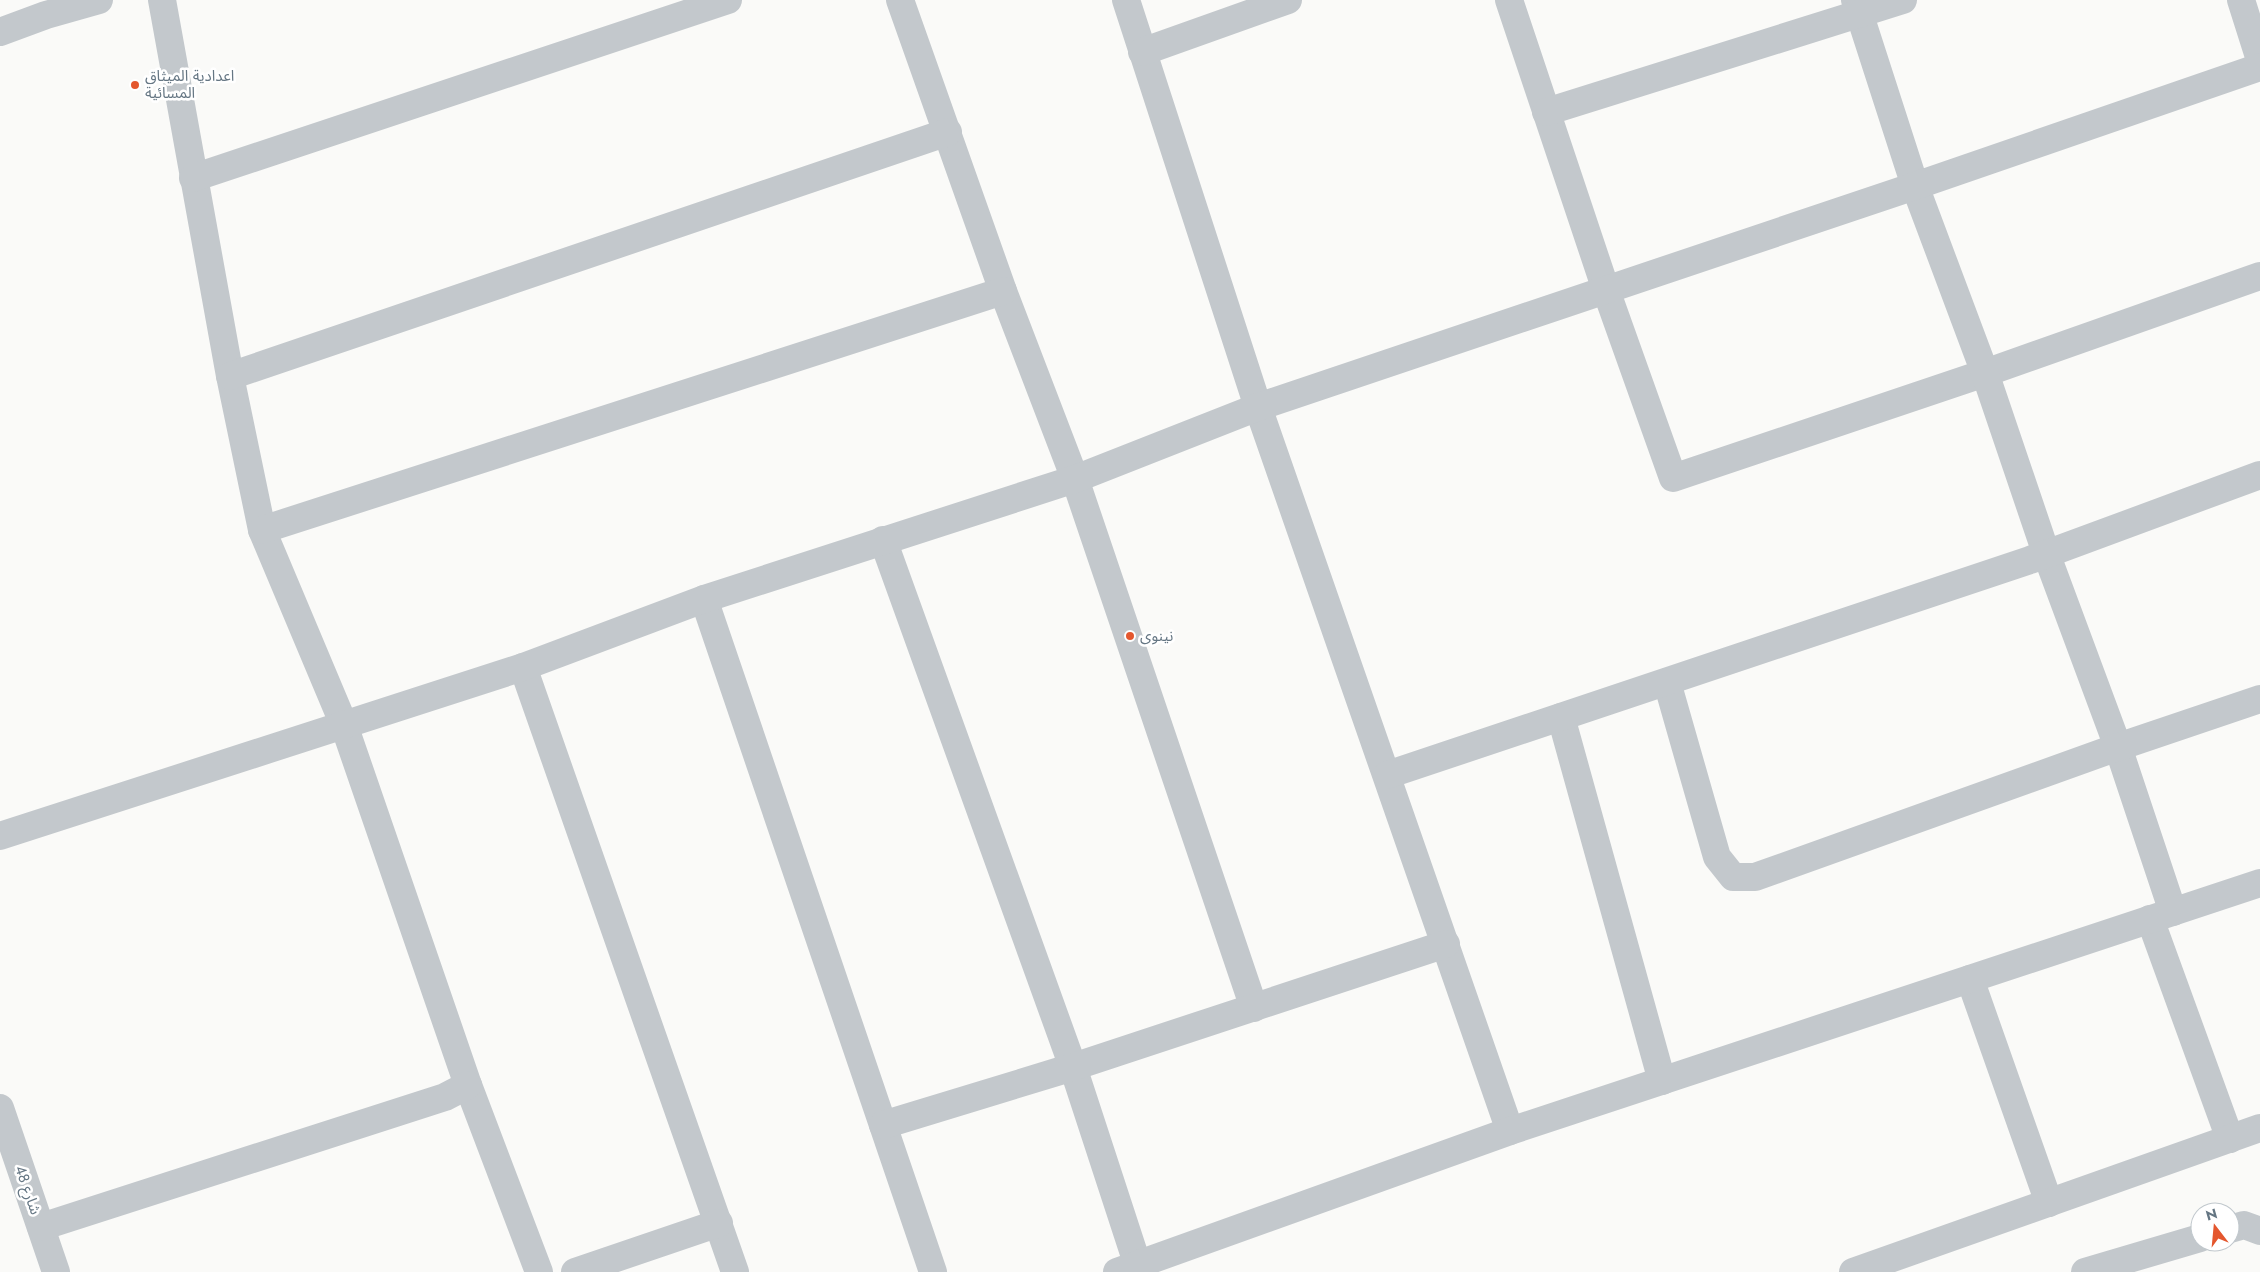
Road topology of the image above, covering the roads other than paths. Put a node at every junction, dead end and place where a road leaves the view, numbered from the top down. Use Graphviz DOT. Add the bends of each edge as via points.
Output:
graph roads {
  1 [pos="99,0"];
  2 [pos="162,0"];
  3 [pos="728,0"];
  4 [pos="900,0"];
  5 [pos="1126,0"];
  6 [pos="1288,0"];
  7 [pos="1509,0"];
  8 [pos="1903,0"];
  9 [pos="2241,0"];
  10 [pos="1858,7"];
  11 [pos="44,8"];
  12 [pos="0,32"];
  13 [pos="1142,52"];
  14 [pos="2260,60"];
  15 [pos="2260,67"];
  16 [pos="1546,112"];
  17 [pos="948,132"];
  18 [pos="193,178"];
  19 [pos="1916,186"];
  20 [pos="2260,276"];
  21 [pos="1606,290"];
  22 [pos="1004,291"];
  23 [pos="1985,373"];
  24 [pos="230,376"];
  25 [pos="1258,407"];
  26 [pos="2260,475"];
  27 [pos="1075,478"];
  28 [pos="262,530"];
  29 [pos="883,540"];
  30 [pos="2046,553"];
  31 [pos="704,599"];
  32 [pos="523,667"];
  33 [pos="1667,682"];
  34 [pos="2260,699"];
  35 [pos="1561,718"];
  36 [pos="344,725"];
  37 [pos="2118,746"];
  38 [pos="1387,775"];
  39 [pos="0,836"];
  40 [pos="2260,883"];
  41 [pos="2162,916"];
  42 [pos="1446,944"];
  43 [pos="1970,979"];
  44 [pos="1254,1008"];
  45 [pos="1073,1067"];
  46 [pos="1662,1080"];
  47 [pos="468,1085"];
  48 [pos="0,1108"];
  49 [pos="883,1125"];
  50 [pos="2260,1128"];
  51 [pos="1510,1131"];
  52 [pos="2230,1139"];
  53 [pos="2049,1203"];
  54 [pos="719,1223"];
  55 [pos="2240,1226"];
  56 [pos="41,1227"];
  57 [pos="2260,1232"];
  58 [pos="2190,1241"];
  59 [pos="1132,1270"];
  60 [pos="56,1272"];
  61 [pos="540,1272"];
  62 [pos="575,1272"];
  63 [pos="735,1272"];
  64 [pos="933,1272"];
  65 [pos="1853,1272"];
  66 [pos="2085,1272"];
  1 -- 11 [label="street"];
  2 -- 18 [label="street"];
  3 -- 18 [label="street"];
  4 -- 17 [label="street"];
  5 -- 13 [label="street"];
  6 -- 13 [label="street"];
  7 -- 16 [label="street"];
  8 -- 10 [label="street"];
  9 -- 14 [label="street"];
  10 -- 16 [label="street"];
  10 -- 19 [label="street"];
  11 -- 12 [label="street"];
  13 -- 25 [label="street"];
  15 -- 19 [label="street"];
  16 -- 21 [label="street"];
  17 -- 22 [label="street"];
  17 -- 24 [label="street"];
  18 -- 24 [label="street"];
  19 -- 21 [label="street"];
  19 -- 23 [label="street"];
  20 -- 23 [label="street"];
  21 -- 23 [label="street" via="1672,478"];
  21 -- 25 [label="street"];
  22 -- 27 [label="street"];
  22 -- 28 [label="street"];
  23 -- 30 [label="street"];
  24 -- 28 [label="street"];
  25 -- 27 [label="street"];
  25 -- 38 [label="street"];
  26 -- 30 [label="street"];
  27 -- 29 [label="street"];
  27 -- 44 [label="street"];
  28 -- 36 [label="street"];
  29 -- 31 [label="street"];
  29 -- 45 [label="street"];
  30 -- 33 [label="street"];
  30 -- 37 [label="street"];
  31 -- 32 [label="street"];
  31 -- 49 [label="street"];
  32 -- 36 [label="street"];
  32 -- 54 [label="street"];
  33 -- 35 [label="street"];
  33 -- 37 [label="street" via="1717,857 1732,877 1755,877"];
  34 -- 37 [label="street"];
  35 -- 38 [label="street"];
  35 -- 46 [label="street"];
  36 -- 39 [label="street"];
  36 -- 47 [label="street"];
  37 -- 41 [label="street"];
  38 -- 42 [label="street"];
  40 -- 41 [label="street"];
  41 -- 43 [label="street"];
  41 -- 52 [label="street"];
  42 -- 44 [label="street"];
  42 -- 51 [label="street"];
  43 -- 46 [label="street"];
  43 -- 53 [label="street"];
  44 -- 45 [label="street"];
  45 -- 49 [label="street"];
  45 -- 59 [label="street"];
  46 -- 51 [label="street"];
  47 -- 56 [label="street" via="445,1097"];
  47 -- 61 [label="street"];
  48 -- 56 [label="street, شارع 48"];
  49 -- 64 [label="street"];
  50 -- 52 [label="street"];
  51 -- 59 [label="street"];
  52 -- 53 [label="street"];
  53 -- 65 [label="street"];
  54 -- 62 [label="street"];
  54 -- 63 [label="street"];
  55 -- 57 [label="street"];
  56 -- 60 [label="street, شارع 48"];
  58 -- 66 [label="street"];
}
